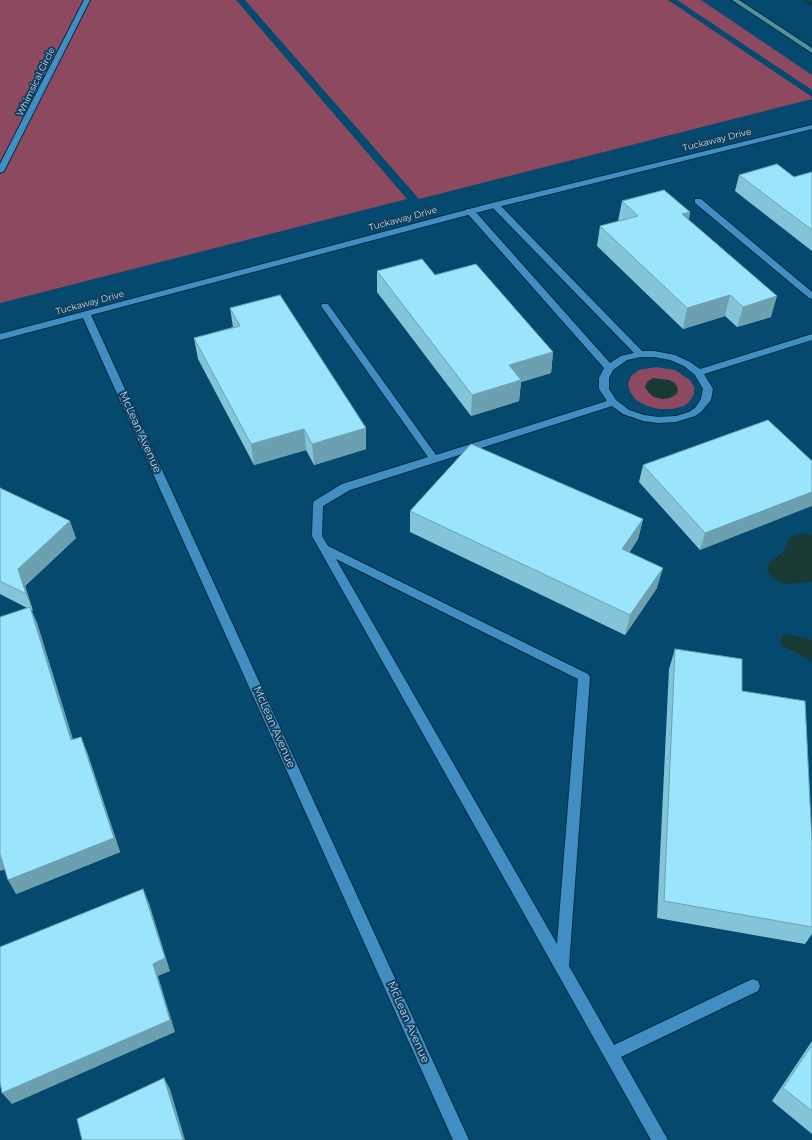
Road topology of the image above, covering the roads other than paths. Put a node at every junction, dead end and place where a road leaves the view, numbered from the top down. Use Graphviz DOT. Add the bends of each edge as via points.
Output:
graph roads {
  1 [pos="87,0"];
  2 [pos="735,0"];
  3 [pos="812,51"];
  4 [pos="812,127"];
  5 [pos="0,171"];
  6 [pos="698,201"];
  7 [pos="495,205"];
  8 [pos="470,211"];
  9 [pos="812,296"];
  10 [pos="324,306"];
  11 [pos="86,314"];
  12 [pos="812,336"];
  13 [pos="0,337"];
  14 [pos="640,354"];
  15 [pos="609,368"];
  16 [pos="699,373"];
  17 [pos="612,402"];
  18 [pos="434,459"];
  19 [pos="323,547"];
  20 [pos="562,968"];
  21 [pos="753,986"];
  22 [pos="612,1054"];
  23 [pos="461,1140"];
  24 [pos="660,1140"];
  1 -- 5 [label="street, Whimsical Circle"];
  2 -- 3 [label="main road"];
  4 -- 7 [label="street, Tuckaway Drive"];
  6 -- 9 [label="street"];
  7 -- 8 [label="street, Tuckaway Drive"];
  7 -- 14 [label="street"];
  8 -- 11 [label="street, Tuckaway Drive"];
  8 -- 15 [label="street"];
  10 -- 18 [label="street"];
  11 -- 13 [label="street, Tuckaway Drive"];
  11 -- 23 [label="street, McLean Avenue"];
  12 -- 16 [label="street"];
  14 -- 15 [label="street" via="624,358"];
  14 -- 16 [label="street" via="672,357"];
  15 -- 17 [label="street" via="604,378 604,389"];
  16 -- 17 [label="street" via="708,389 706,400 692,414 676,419 650,419 626,412"];
  17 -- 18 [label="street"];
  18 -- 19 [label="street" via="346,487 318,504 317,536"];
  19 -- 20 [label="street"];
  19 -- 20 [label="street" via="584,676"];
  20 -- 22 [label="street"];
  21 -- 22 [label="street"];
  22 -- 24 [label="street"];
}
